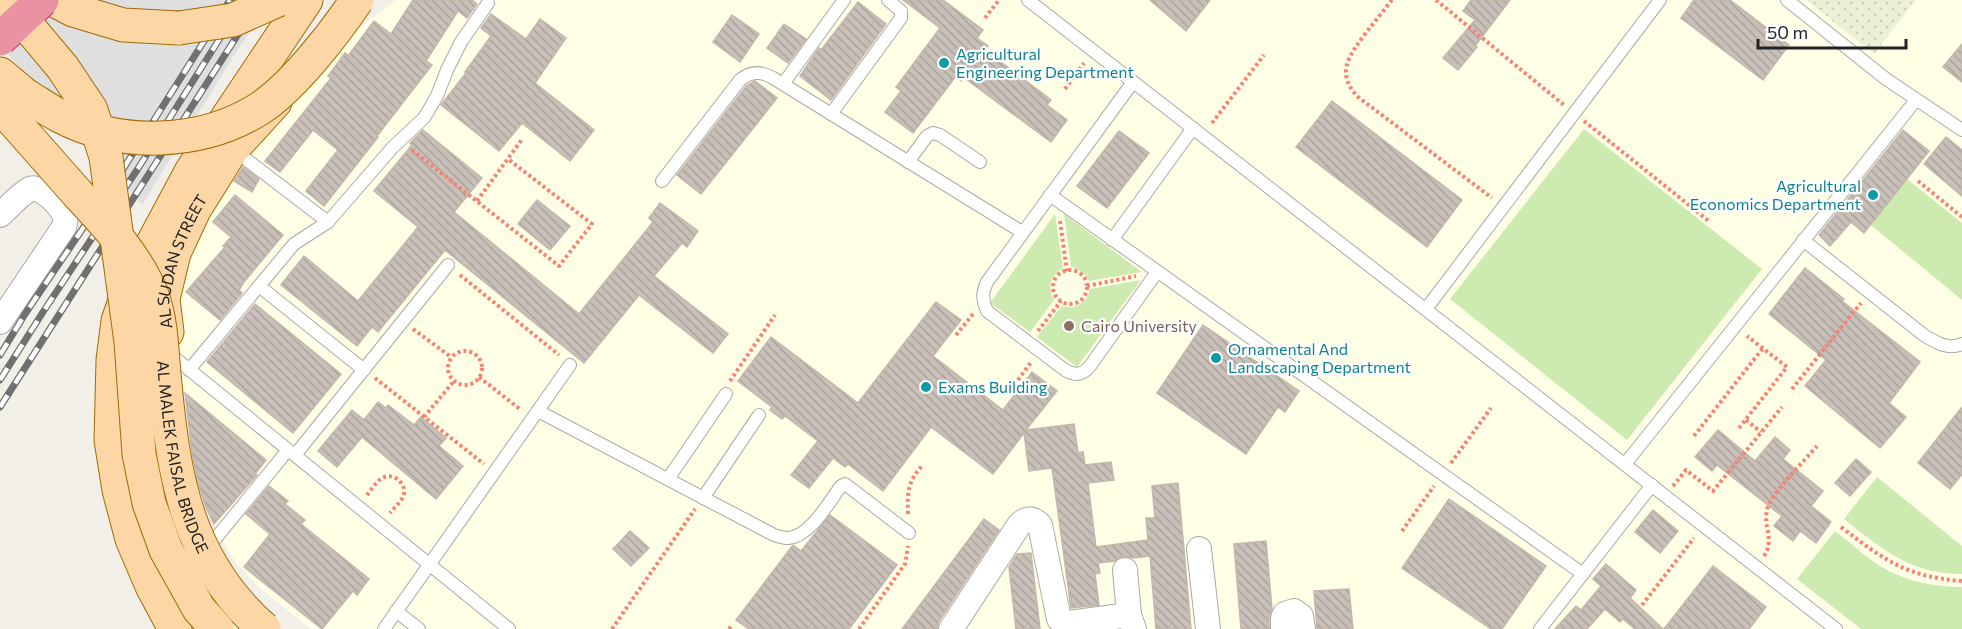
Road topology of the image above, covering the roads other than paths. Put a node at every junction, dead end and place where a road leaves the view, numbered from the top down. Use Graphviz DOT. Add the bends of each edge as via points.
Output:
graph roads {
  1 [pos="6,0"];
  2 [pos="42,0"];
  3 [pos="54,0"];
  4 [pos="278,0"];
  5 [pos="306,0"];
  6 [pos="357,0"];
  7 [pos="371,0"];
  8 [pos="844,0"];
  9 [pos="888,0"];
  10 [pos="1028,0"];
  11 [pos="1660,0"];
  12 [pos="1787,0"];
  13 [pos="488,3"];
  14 [pos="0,39"];
  15 [pos="0,74"];
  16 [pos="1133,82"];
  17 [pos="783,84"];
  18 [pos="1916,100"];
  19 [pos="0,106"];
  20 [pos="831,114"];
  21 [pos="1960,124"];
  22 [pos="1198,132"];
  23 [pos="232,149"];
  24 [pos="908,162"];
  25 [pos="980,162"];
  26 [pos="662,181"];
  27 [pos="11,198"];
  28 [pos="1054,198"];
  29 [pos="328,222"];
  30 [pos="1023,232"];
  31 [pos="1112,240"];
  32 [pos="1803,240"];
  33 [pos="448,265"];
  34 [pos="1157,272"];
  35 [pos="259,286"];
  36 [pos="1426,309"];
  37 [pos="0,322"];
  38 [pos="1962,344"];
  39 [pos="179,362"];
  40 [pos="570,365"];
  41 [pos="364,370"];
  42 [pos="726,394"];
  43 [pos="535,415"];
  44 [pos="759,415"];
  45 [pos="291,453"];
  46 [pos="1625,464"];
  47 [pos="668,479"];
  48 [pos="1652,485"];
  49 [pos="703,498"];
  50 [pos="909,533"];
  51 [pos="211,544"];
  52 [pos="1199,549"];
  53 [pos="429,564"];
  54 [pos="1125,570"];
  55 [pos="1582,574"];
  56 [pos="152,586"];
  57 [pos="396,611"];
  58 [pos="1132,622"];
  59 [pos="175,629"];
  60 [pos="217,629"];
  61 [pos="264,629"];
  62 [pos="281,629"];
  63 [pos="384,629"];
  64 [pos="419,629"];
  65 [pos="509,629"];
  66 [pos="951,629"];
  67 [pos="1208,629"];
  68 [pos="1283,629"];
  69 [pos="1300,629"];
  70 [pos="1540,629"];
  71 [pos="1836,629"];
  1 -- 60 [label="main road, AL MALEK FAISAL BRIDGE, bridge" via="63,68 91,110 106,157 131,342 139,454 149,503 166,550 199,609"];
  2 -- 14 [label="highway, bridge"];
  3 -- 4 [label="main road, bridge" via="123,25 179,28 232,20"];
  5 -- 56 [label="main road, AL SUDAN STREET" via="191,172 130,286 118,321 111,440 132,539"];
  6 -- 15 [label="main road, bridge" via="288,86 259,109 225,126 194,135 144,138 102,132 62,117 25,95"];
  7 -- 23 [label="main road, AL SUDAN STREET"];
  8 -- 17 [label="lane"];
  9 -- 20 [label="lane" via="901,11 901,18"];
  10 -- 16 [label="lane"];
  11 -- 36 [label="lane"];
  12 -- 18 [label="lane"];
  13 -- 29 [label="lane" via="454,56 424,118 399,140"];
  16 -- 22 [label="lane"];
  16 -- 28 [label="lane"];
  17 -- 20 [label="lane"];
  17 -- 26 [label="lane" via="759,72 740,80"];
  18 -- 21 [label="lane"];
  18 -- 32 [label="lane"];
  19 -- 61 [label="main road, AL MALEK FAISAL BRIDGE, bridge" via="135,261 153,297 169,430 193,530 220,579 244,611"];
  20 -- 24 [label="lane"];
  22 -- 31 [label="lane"];
  22 -- 36 [label="lane"];
  23 -- 29 [label="lane"];
  23 -- 39 [label="main road, AL SUDAN STREET" via="194,210 174,253 163,299"];
  24 -- 25 [label="lane" via="933,133"];
  24 -- 30 [label="lane"];
  27 -- 37 [label="street" via="37,188 43,190 66,219"];
  28 -- 30 [label="lane"];
  28 -- 31 [label="lane"];
  29 -- 35 [label="lane" via="294,244"];
  30 -- 34 [label="lane" via="987,282 982,301 987,310 1071,374 1086,372"];
  31 -- 34 [label="lane"];
  32 -- 38 [label="lane" via="1925,336 1939,345"];
  32 -- 46 [label="lane"];
  33 -- 41 [label="lane"];
  34 -- 55 [label="lane"];
  35 -- 39 [label="lane"];
  35 -- 41 [label="lane"];
  36 -- 46 [label="lane"];
  39 -- 45 [label="lane"];
  39 -- 51 [label="main road, AL SUDAN STREET" via="183,468"];
  40 -- 43 [label="lane"];
  41 -- 45 [label="lane"];
  42 -- 47 [label="lane"];
  43 -- 47 [label="lane"];
  43 -- 53 [label="lane"];
  44 -- 49 [label="lane"];
  45 -- 51 [label="lane"];
  45 -- 53 [label="lane"];
  46 -- 48 [label="lane"];
  47 -- 49 [label="lane"];
  48 -- 55 [label="lane"];
  48 -- 71 [label="lane"];
  49 -- 50 [label="lane" via="787,538 812,526 846,484"];
  51 -- 56 [label="main road"];
  51 -- 62 [label="main road, AL SUDAN STREET" via="235,582"];
  52 -- 67 [label="street"];
  53 -- 57 [label="lane"];
  53 -- 65 [label="lane"];
  54 -- 58 [label="street"];
  55 -- 70 [label="lane"];
  56 -- 59 [label="main road, AL SUDAN STREET"];
  57 -- 63 [label="lane"];
  57 -- 64 [label="lane"];
  58 -- 66 [label="street" via="1070,623 1059,619 1040,525 1029,519 1018,525"];
  68 -- 69 [label="street" via="1283,618 1294,611 1301,616"];
}
